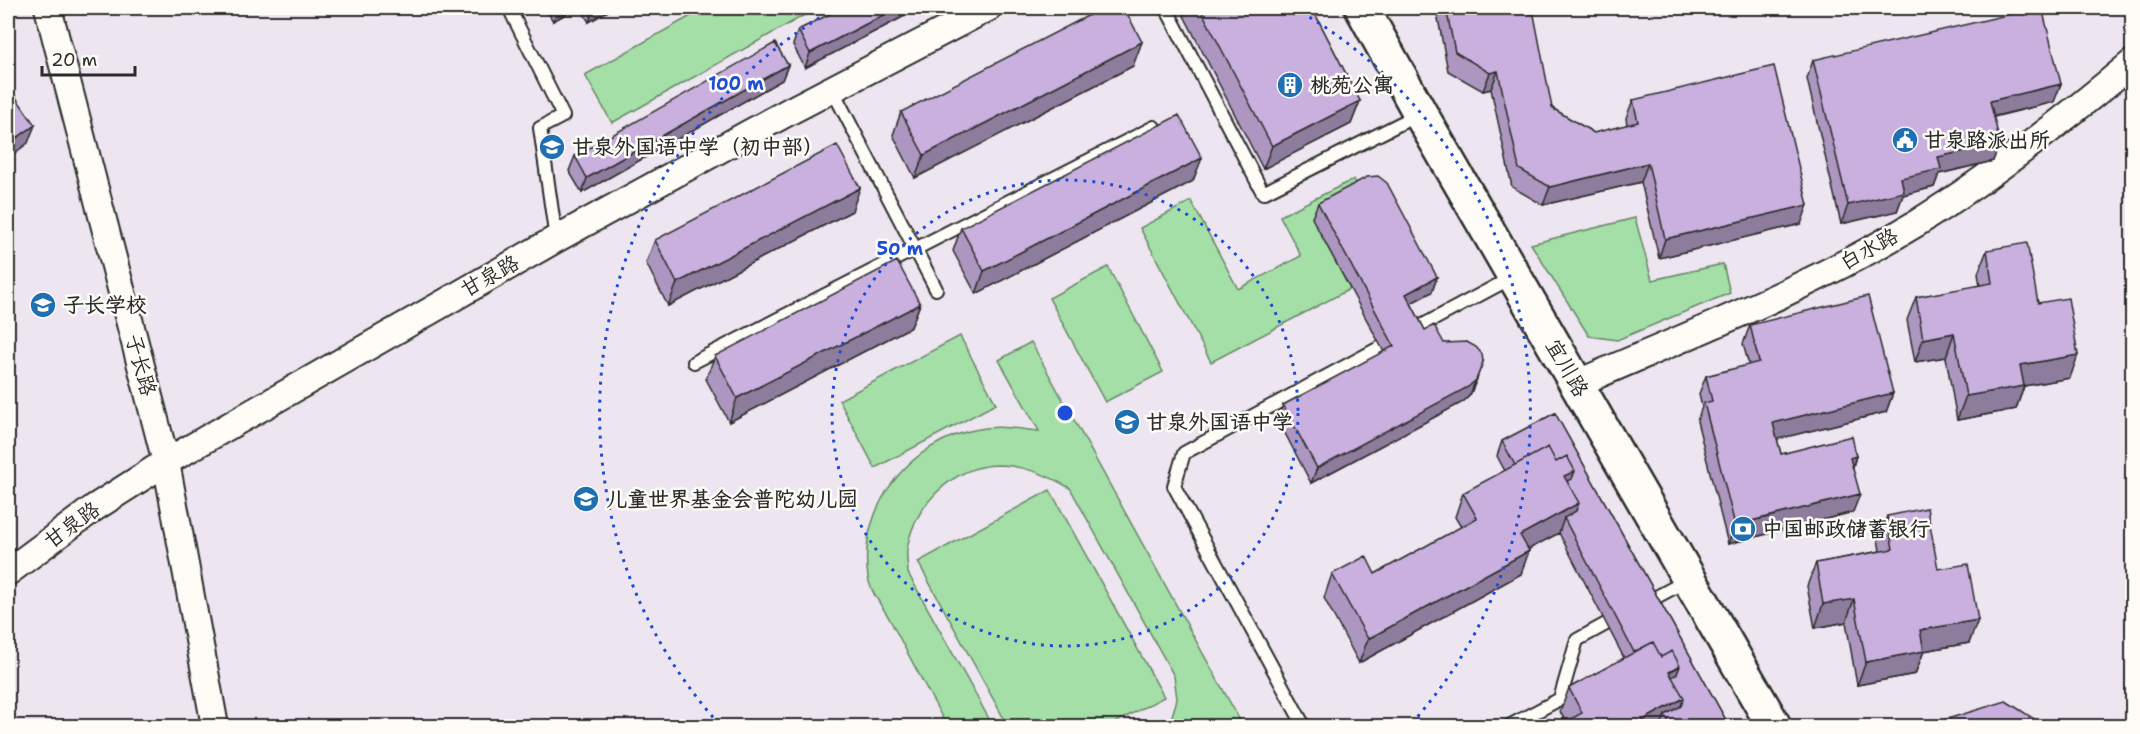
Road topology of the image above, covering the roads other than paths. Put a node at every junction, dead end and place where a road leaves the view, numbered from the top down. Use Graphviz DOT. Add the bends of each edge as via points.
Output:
graph roads {
  1 [pos="48,8"];
  2 [pos="509,8"];
  3 [pos="988,8"];
  4 [pos="1166,8"];
  5 [pos="1362,8"];
  6 [pos="2133,63"];
  7 [pos="832,89"];
  8 [pos="1420,113"];
  9 [pos="1154,127"];
  10 [pos="556,239"];
  11 [pos="915,249"];
  12 [pos="1514,277"];
  13 [pos="936,289"];
  14 [pos="1412,331"];
  15 [pos="1381,347"];
  16 [pos="694,362"];
  17 [pos="1576,384"];
  18 [pos="166,462"];
  19 [pos="8,572"];
  20 [pos="1690,580"];
  21 [pos="1647,602"];
  22 [pos="1606,624"];
  23 [pos="215,726"];
  24 [pos="1304,726"];
  25 [pos="1509,726"];
  26 [pos="1772,726"];
  1 -- 18 [label="street, 子长路"];
  2 -- 10 [label="lane" via="562,116 540,128"];
  3 -- 7 [label="street, 甘泉路"];
  4 -- 8 [label="lane" via="1263,193"];
  5 -- 8 [label="street, 宜川路"];
  6 -- 17 [label="street, 白水路" via="1998,169 1854,259 1786,293"];
  7 -- 10 [label="street, 甘泉路"];
  7 -- 11 [label="lane"];
  8 -- 12 [label="street, 宜川路"];
  9 -- 11 [label="lane"];
  10 -- 18 [label="street, 甘泉路"];
  11 -- 13 [label="lane"];
  11 -- 16 [label="lane"];
  12 -- 14 [label="lane"];
  12 -- 17 [label="street, 宜川路"];
  15 -- 24 [label="lane" via="1184,453 1174,486"];
  17 -- 20 [label="street, 宜川路"];
  18 -- 19 [label="street, 甘泉路" via="94,508"];
  18 -- 23 [label="street, 子长路"];
  20 -- 21 [label="lane"];
  20 -- 26 [label="street, 宜川路"];
  22 -- 25 [label="lane" via="1577,640 1560,699"];
}
